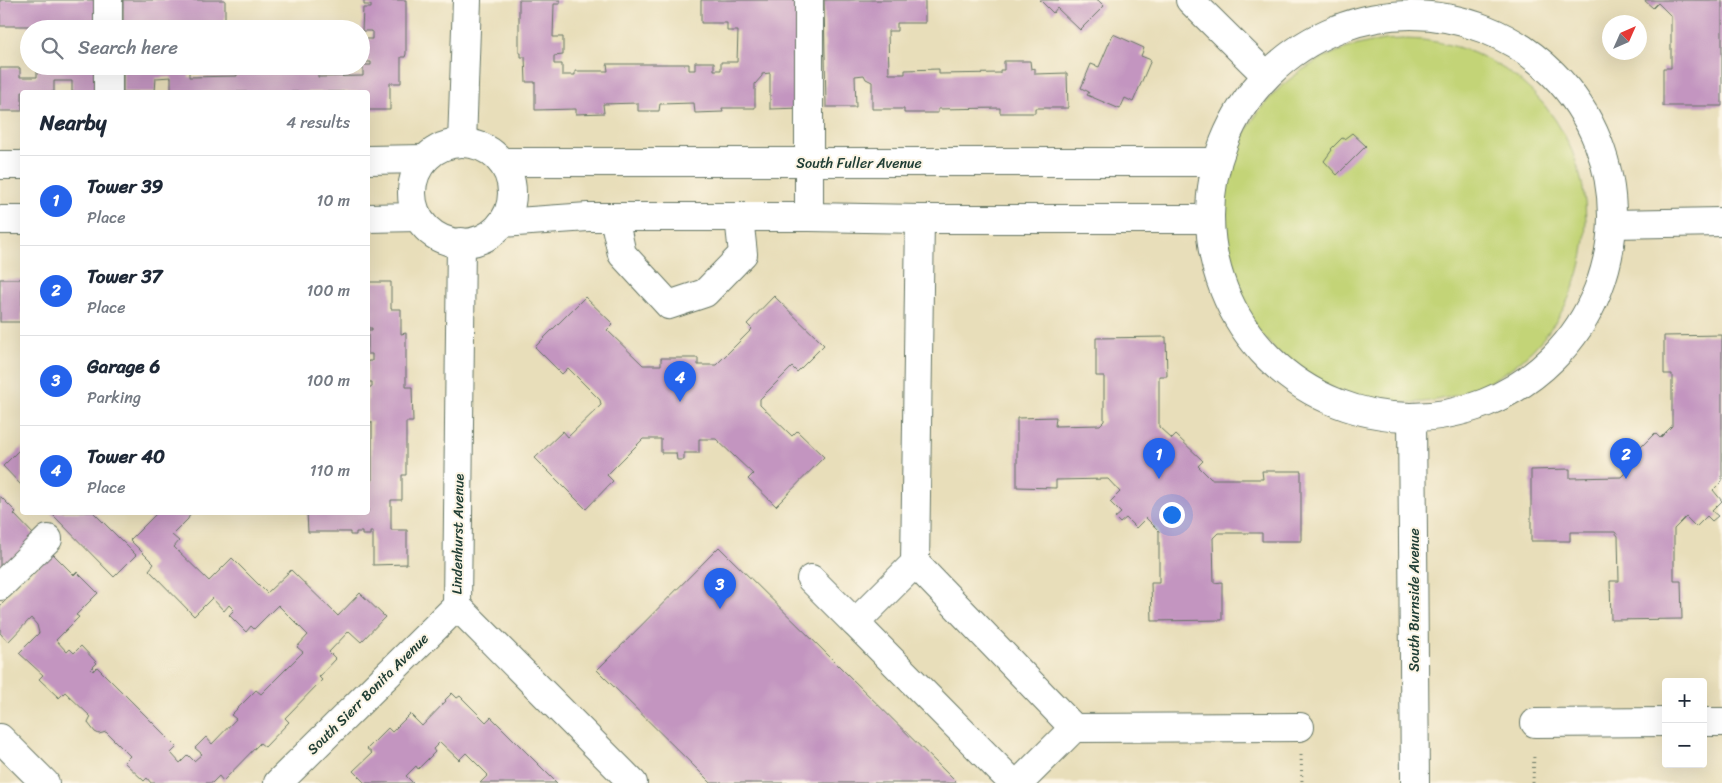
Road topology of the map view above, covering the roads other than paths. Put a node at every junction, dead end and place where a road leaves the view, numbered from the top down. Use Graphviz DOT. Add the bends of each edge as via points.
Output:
graph roads {
  1 [pos="108,0"];
  2 [pos="467,0"];
  3 [pos="809,0"];
  4 [pos="1190,0"];
  5 [pos="1410,7"];
  6 [pos="1359,10"];
  7 [pos="108,20"];
  8 [pos="108,75"];
  9 [pos="1266,75"];
  10 [pos="108,90"];
  11 [pos="462,143"];
  12 [pos="425,159"];
  13 [pos="370,160"];
  14 [pos="502,162"];
  15 [pos="1216,162"];
  16 [pos="809,163"];
  17 [pos="0,165"];
  18 [pos="20,165"];
  19 [pos="418,217"];
  20 [pos="739,217"];
  21 [pos="809,217"];
  22 [pos="370,218"];
  23 [pos="614,218"];
  24 [pos="920,219"];
  25 [pos="0,220"];
  26 [pos="20,220"];
  27 [pos="1209,220"];
  28 [pos="1722,222"];
  29 [pos="502,223"];
  30 [pos="1612,224"];
  31 [pos="462,242"];
  32 [pos="1412,417"];
  33 [pos="48,539"];
  34 [pos="915,563"];
  35 [pos="811,579"];
  36 [pos="0,586"];
  37 [pos="457,606"];
  38 [pos="855,623"];
  39 [pos="1662,722"];
  40 [pos="1707,722"];
  41 [pos="1722,722"];
  42 [pos="1535,723"];
  43 [pos="1300,727"];
  44 [pos="1074,728"];
  45 [pos="0,738"];
  46 [pos="45,783"];
  47 [pos="278,783"];
  48 [pos="633,783"];
  49 [pos="1013,783"];
  50 [pos="1020,783"];
  51 [pos="1415,783"];
  1 -- 7 [label="street"];
  2 -- 11 [label="street"];
  3 -- 16 [label="street"];
  4 -- 9 [label="street"];
  5 -- 6 [label="street"];
  5 -- 30 [label="street" via="1490,31 1540,62 1561,83 1594,133 1605,162"];
  6 -- 9 [label="street" via="1286,57"];
  8 -- 10 [label="street"];
  9 -- 15 [label="street" via="1236,115"];
  11 -- 12 [label="street" via="439,148"];
  11 -- 14 [label="street" via="489,150"];
  12 -- 13 [label="street"];
  12 -- 19 [label="street" via="416,174 412,191"];
  14 -- 16 [label="street, South Fuller Avenue"];
  14 -- 29 [label="street" via="510,178 512,196"];
  15 -- 16 [label="street, South Fuller Avenue"];
  15 -- 27 [label="street" via="1210,190"];
  16 -- 21 [label="street"];
  17 -- 18 [label="street"];
  19 -- 22 [label="street"];
  19 -- 31 [label="street" via="437,236 450,242"];
  20 -- 21 [label="street"];
  20 -- 23 [label="street"];
  20 -- 23 [label="street" via="743,254 705,293 668,305 622,254"];
  21 -- 24 [label="street"];
  23 -- 29 [label="street"];
  24 -- 27 [label="street"];
  24 -- 34 [label="street"];
  25 -- 26 [label="street"];
  27 -- 32 [label="street" via="1211,243 1223,290 1239,320 1265,354 1312,391 1343,406 1370,413"];
  28 -- 30 [label="street"];
  29 -- 31 [label="street" via="479,240"];
  30 -- 32 [label="street" via="1608,259 1597,293 1582,323 1561,351 1536,375 1507,394 1454,413"];
  31 -- 37 [label="street, Lindenhurst Avenue"];
  32 -- 51 [label="street, South Burnside Avenue"];
  33 -- 36 [label="street"];
  34 -- 38 [label="street"];
  34 -- 44 [label="street"];
  35 -- 38 [label="street"];
  37 -- 47 [label="street, South Sierr Bonita Avenue"];
  37 -- 48 [label="street, Lindenhurst Avenue"];
  38 -- 49 [label="street"];
  39 -- 42 [label="street"];
  40 -- 41 [label="street"];
  43 -- 44 [label="street"];
  44 -- 50 [label="street"];
  45 -- 46 [label="street"];
}
